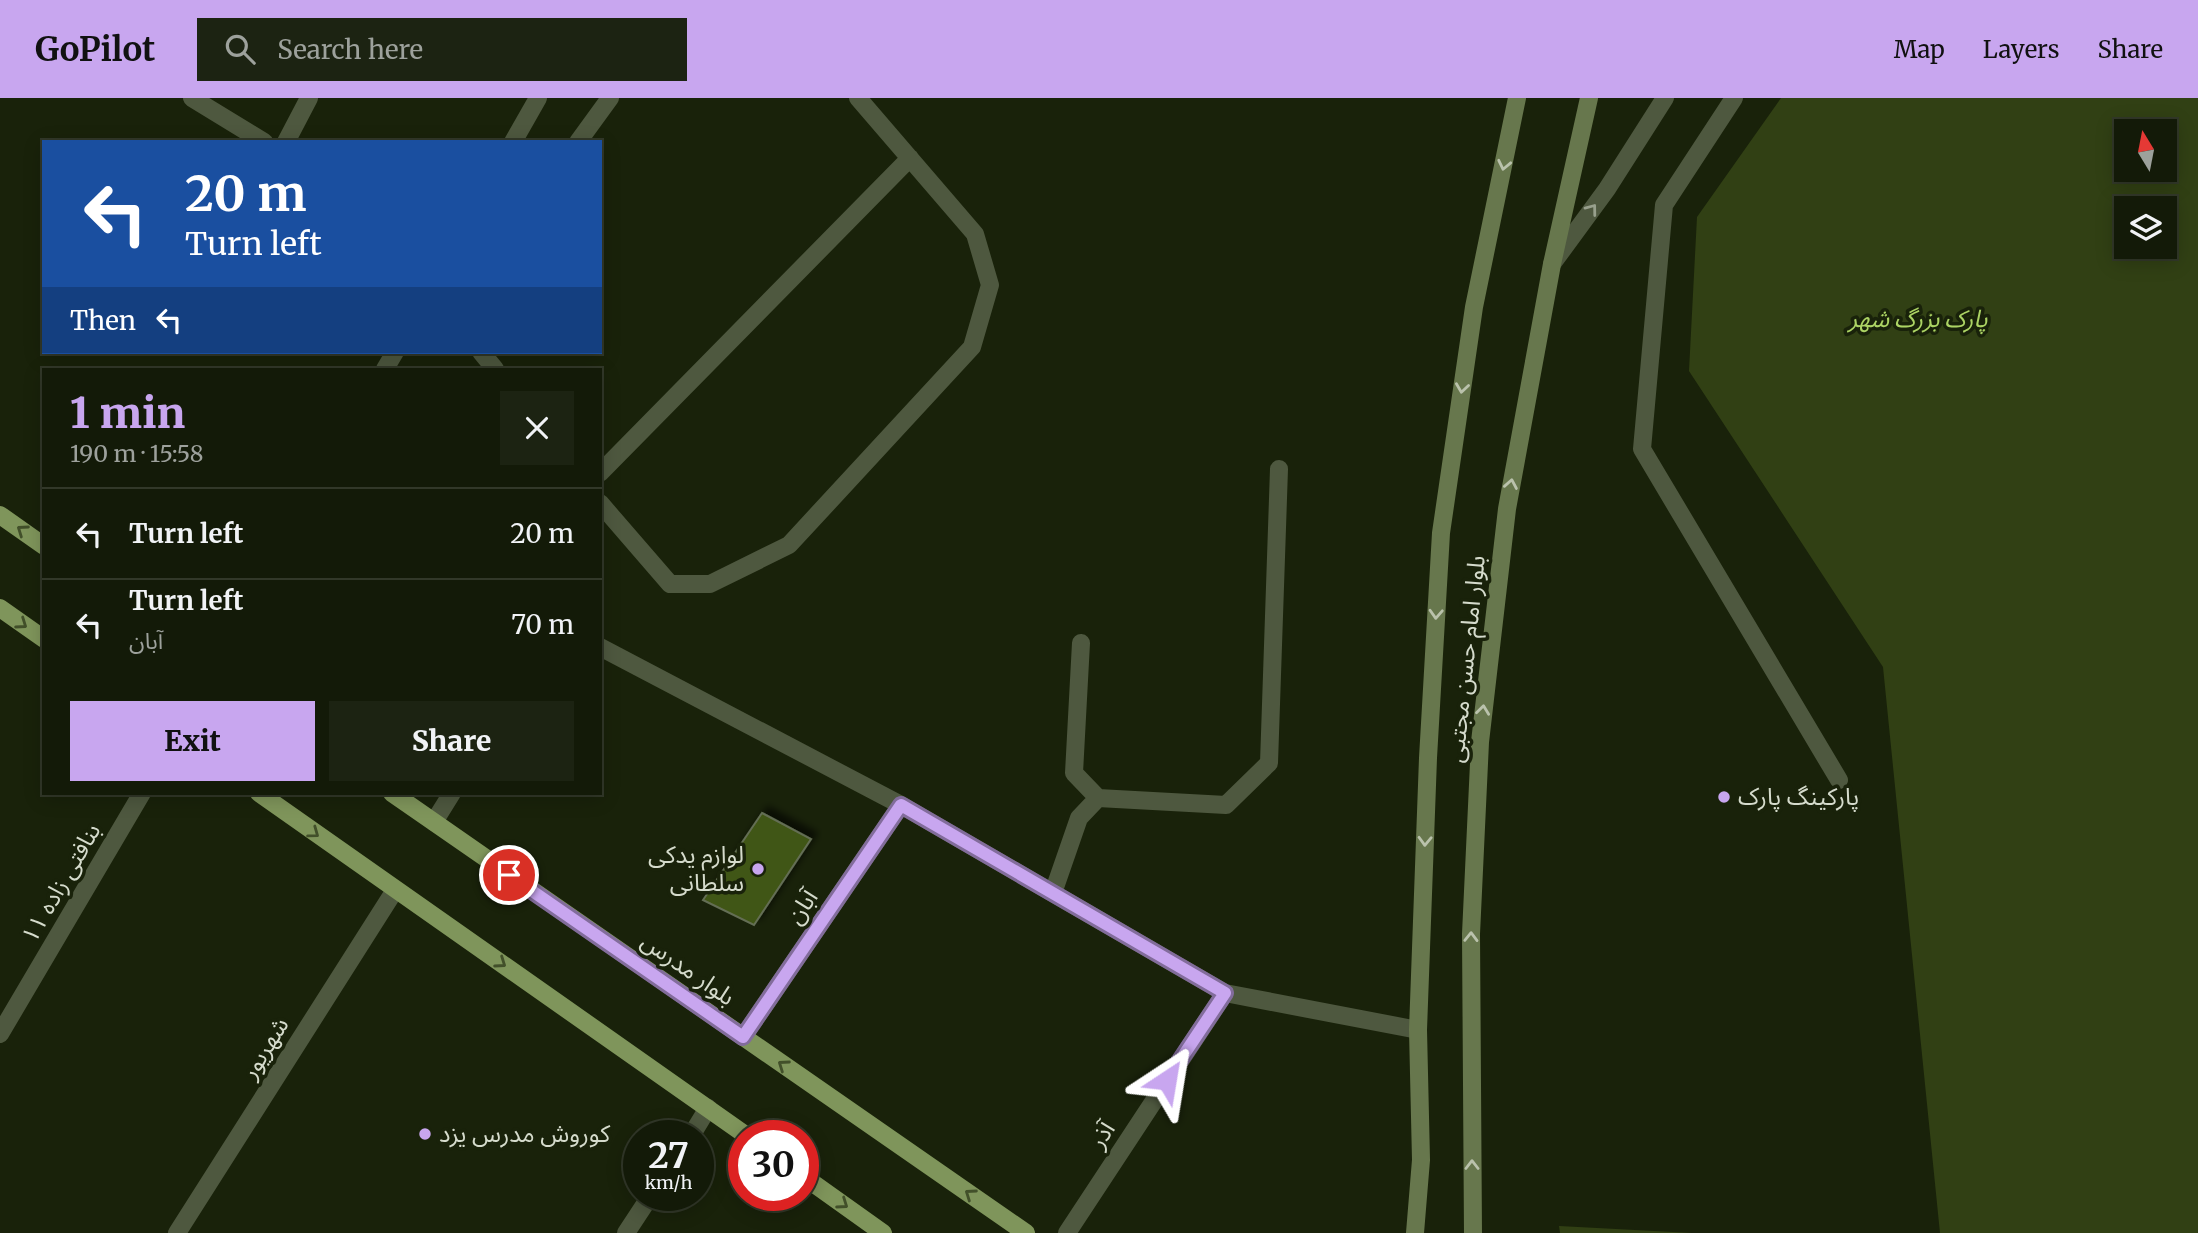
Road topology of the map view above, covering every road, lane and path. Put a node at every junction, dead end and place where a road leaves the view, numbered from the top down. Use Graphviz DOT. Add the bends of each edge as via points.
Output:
graph roads {
  1 [pos="192,98"];
  2 [pos="309,98"];
  3 [pos="538,98"];
  4 [pos="610,98"];
  5 [pos="859,98"];
  6 [pos="1517,98"];
  7 [pos="1589,98"];
  8 [pos="1665,98"];
  9 [pos="1734,98"];
  10 [pos="261,140"];
  11 [pos="287,140"];
  12 [pos="514,140"];
  13 [pos="579,140"];
  14 [pos="910,158"];
  15 [pos="1552,264"];
  16 [pos="483,354"];
  17 [pos="494,368"];
  18 [pos="1279,469"];
  19 [pos="602,471"];
  20 [pos="602,505"];
  21 [pos="0,515"];
  22 [pos="42,545"];
  23 [pos="0,608"];
  24 [pos="42,638"];
  25 [pos="1081,643"];
  26 [pos="602,648"];
  27 [pos="1839,780"];
  28 [pos="141,795"];
  29 [pos="262,795"];
  30 [pos="395,795"];
  31 [pos="451,795"];
  32 [pos="1098,799"];
  33 [pos="901,805"];
  34 [pos="434,822"];
  35 [pos="395,890"];
  36 [pos="1053,893"];
  37 [pos="1225,993"];
  38 [pos="1418,1030"];
  39 [pos="0,1034"];
  40 [pos="743,1037"];
  41 [pos="708,1108"];
  42 [pos="701,1120"];
  43 [pos="728,1122"];
  44 [pos="819,1187"];
  45 [pos="640,1211"];
  46 [pos="177,1233"];
  47 [pos="626,1233"];
  48 [pos="883,1233"];
  49 [pos="1026,1233"];
  50 [pos="1067,1233"];
  51 [pos="1415,1233"];
  52 [pos="1473,1233"];
  1 -- 10 [label="street"];
  2 -- 11 [label="street"];
  3 -- 12 [label="street"];
  4 -- 13 [label="street"];
  5 -- 14 [label="street"];
  6 -- 38 [label="main road, بلوار امام حسن مجتبی, one-way" via="1474,307 1441,533"];
  7 -- 15 [label="main road, بلوار امام حسن مجتبی"];
  15 -- 8 [label="street, one-way"];
  9 -- 27 [label="street" via="1664,205 1642,449"];
  14 -- 19 [label="street"];
  14 -- 20 [label="street" via="975,234 990,285 972,347 789,545 710,584 670,584"];
  52 -- 15 [label="main road, بلوار امام حسن مجتبی, one-way" via="1471,934 1479,741 1507,509"];
  16 -- 17 [label="street"];
  18 -- 32 [label="street" via="1269,763 1226,805"];
  22 -- 21 [label="main road, one-way"];
  23 -- 24 [label="main road, one-way"];
  25 -- 32 [label="street" via="1074,773"];
  26 -- 33 [label="street"];
  28 -- 39 [label="street, بنافتی زاده ۱۱"];
  29 -- 35 [label="main road, one-way"];
  30 -- 34 [label="main road, بلوار مدرس"];
  31 -- 34 [label="street"];
  32 -- 36 [label="street" via="1080,818"];
  33 -- 36 [label="street"];
  33 -- 40 [label="street, آبان"];
  34 -- 40 [label="main road, بلوار مدرس"];
  35 -- 41 [label="main road, one-way"];
  35 -- 46 [label="street, شهریور"];
  36 -- 37 [label="street"];
  37 -- 38 [label="street"];
  37 -- 50 [label="street, آذر"];
  38 -- 51 [label="main road, بلوار امام حسن مجتبی" via="1422,1160"];
  49 -- 40 [label="main road, بلوار مدرس, one-way"];
  41 -- 42 [label="street"];
  41 -- 43 [label="main road"];
  44 -- 48 [label="main road, one-way"];
  45 -- 47 [label="street"];
}
